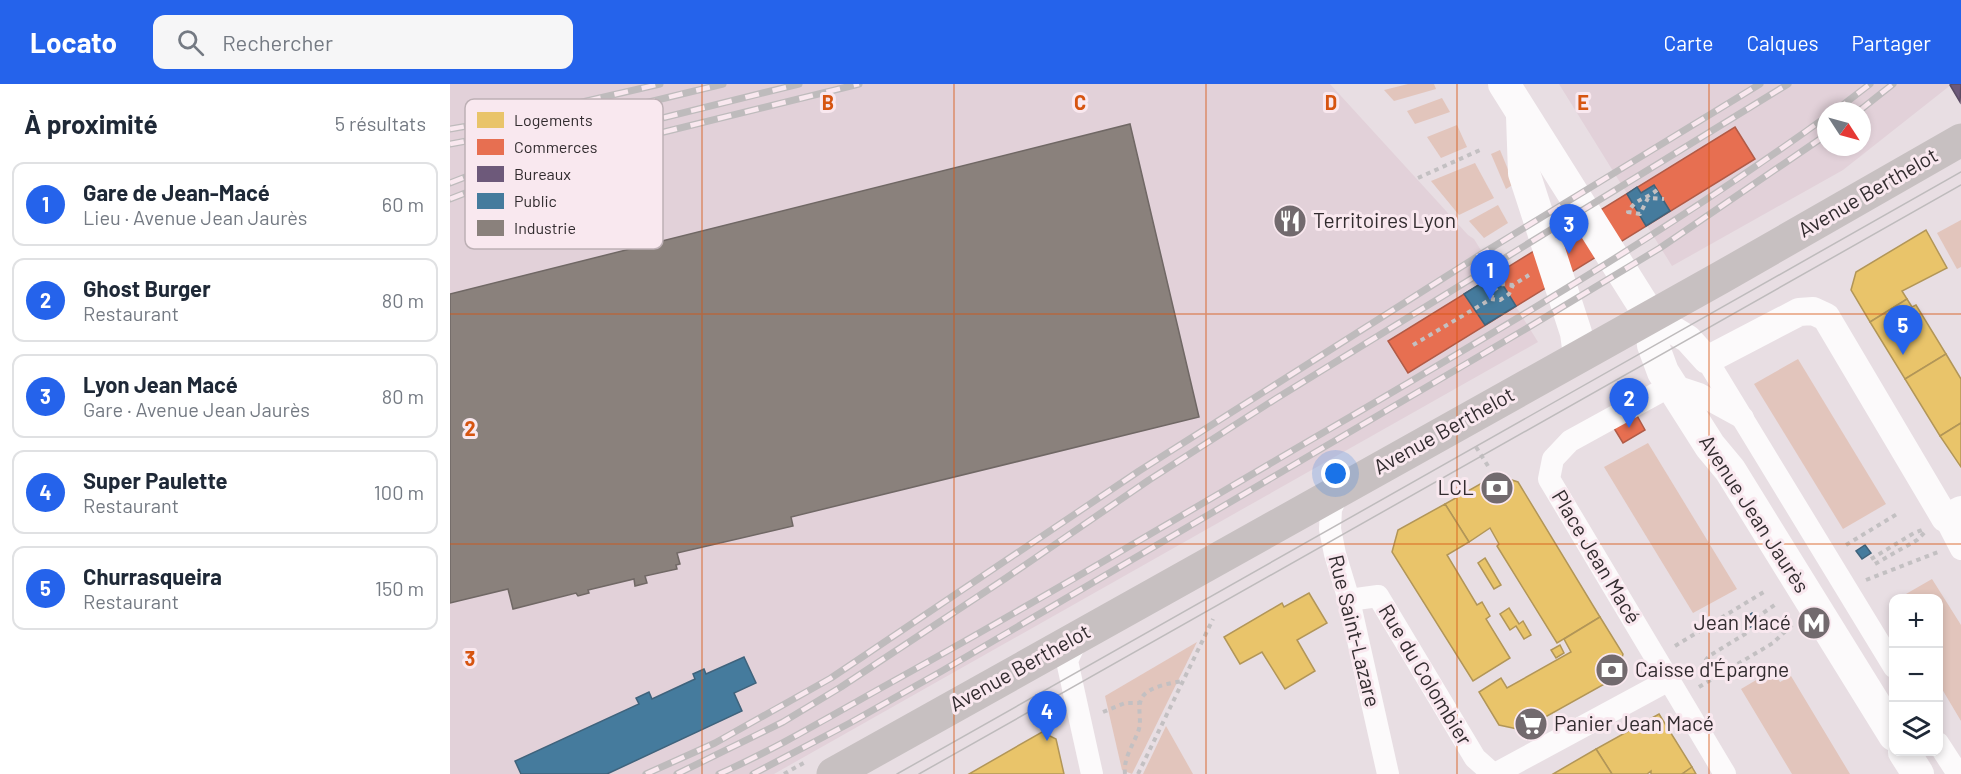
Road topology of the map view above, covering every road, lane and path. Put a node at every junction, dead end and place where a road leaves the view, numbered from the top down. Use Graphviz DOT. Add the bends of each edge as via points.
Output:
graph roads {
  1 [pos="1504,84"];
  2 [pos="1521,112"];
  3 [pos="1961,140"];
  4 [pos="1480,150"];
  5 [pos="1418,178"];
  6 [pos="1657,190"];
  7 [pos="1648,198"];
  8 [pos="1664,199"];
  9 [pos="1530,274"];
  10 [pos="1513,285"];
  11 [pos="1491,299"];
  12 [pos="1650,316"];
  13 [pos="1413,345"];
  14 [pos="1579,355"];
  15 [pos="1707,360"];
  16 [pos="1672,385"];
  17 [pos="1743,418"];
  18 [pos="1471,437"];
  19 [pos="1488,466"];
  20 [pos="1340,490"];
  21 [pos="1897,514"];
  22 [pos="1956,530"];
  23 [pos="1914,533"];
  24 [pos="1917,540"];
  25 [pos="1845,546"];
  26 [pos="1871,559"];
  27 [pos="1875,564"];
  28 [pos="1860,584"];
  29 [pos="1767,590"];
  30 [pos="1349,600"];
  31 [pos="1776,604"];
  32 [pos="1756,618"];
  33 [pos="1213,619"];
  34 [pos="1799,620"];
  35 [pos="1086,631"];
  36 [pos="1750,631"];
  37 [pos="1669,649"];
  38 [pos="1889,660"];
  39 [pos="1714,664"];
  40 [pos="1183,681"];
  41 [pos="1669,681"];
  42 [pos="1693,689"];
  43 [pos="1139,703"];
  44 [pos="1100,714"];
  45 [pos="1889,728"];
  46 [pos="1943,751"];
  47 [pos="1907,756"];
  48 [pos="832,774"];
  49 [pos="1092,774"];
  50 [pos="1125,774"];
  51 [pos="1138,774"];
  52 [pos="1388,774"];
  53 [pos="1494,774"];
  54 [pos="1725,774"];
  55 [pos="1918,774"];
  56 [pos="1958,774"];
  1 -- 2 [label="main road, Avenue Jean Jaurès"];
  2 -- 12 [label="main road, Avenue Jean Jaurès"];
  2 -- 14 [label="main road, Avenue Jean Jaurès" via="1524,173 1574,326"];
  3 -- 12 [label="main road, Avenue Berthelot"];
  4 -- 5 [label="path"];
  6 -- 7 [label="path"];
  7 -- 7 [label="path" via="1633,203 1628,212 1640,214"];
  7 -- 8 [label="path"];
  9 -- 10 [label="path"];
  10 -- 11 [label="path" via="1500,300"];
  10 -- 11 [label="path" via="1502,284"];
  11 -- 13 [label="path"];
  12 -- 14 [label="main road, Avenue Berthelot"];
  12 -- 15 [label="street, Avenue Jean Jaurès" via="1688,339"];
  12 -- 16 [label="main road, Avenue Jean Jaurès" via="1655,351"];
  14 -- 20 [label="main road, Avenue Berthelot"];
  15 -- 17 [label="street, Avenue Jean Jaurès"];
  15 -- 22 [label="street" via="1799,312 1814,311 1826,317"];
  16 -- 17 [label="street, Avenue Jean Jaurès" via="1699,394"];
  16 -- 41 [label="street, Place Jean Macé" via="1570,441 1553,459 1549,479"];
  16 -- 45 [label="main road, Avenue Jean Jaurès" via="1730,470"];
  17 -- 38 [label="street, Avenue Jean Jaurès"];
  18 -- 19 [label="path"];
  20 -- 30 [label="street, Rue Saint-Lazare" via="1331,509 1330,529"];
  20 -- 35 [label="main road, Avenue Berthelot"];
  21 -- 25 [label="path"];
  22 -- 28 [label="path"];
  23 -- 26 [label="path"];
  24 -- 27 [label="path"];
  29 -- 37 [label="path"];
  30 -- 52 [label="street, Rue Saint-Lazare"];
  30 -- 53 [label="street, Rue du Colombier" via="1378,596 1475,758"];
  31 -- 32 [label="path"];
  33 -- 40 [label="path"];
  34 -- 42 [label="path" via="1773,643"];
  35 -- 48 [label="main road, Avenue Berthelot"];
  35 -- 49 [label="street" via="1067,661"];
  36 -- 39 [label="path" via="1709,656 1700,668"];
  40 -- 43 [label="path" via="1150,691"];
  40 -- 51 [label="path"];
  41 -- 53 [label="street"];
  41 -- 54 [label="street, Place Jean Macé"];
  43 -- 44 [label="path" via="1125,703"];
  43 -- 50 [label="path" via="1140,726"];
  46 -- 56 [label="street"];
  47 -- 55 [label="main road"];
}
